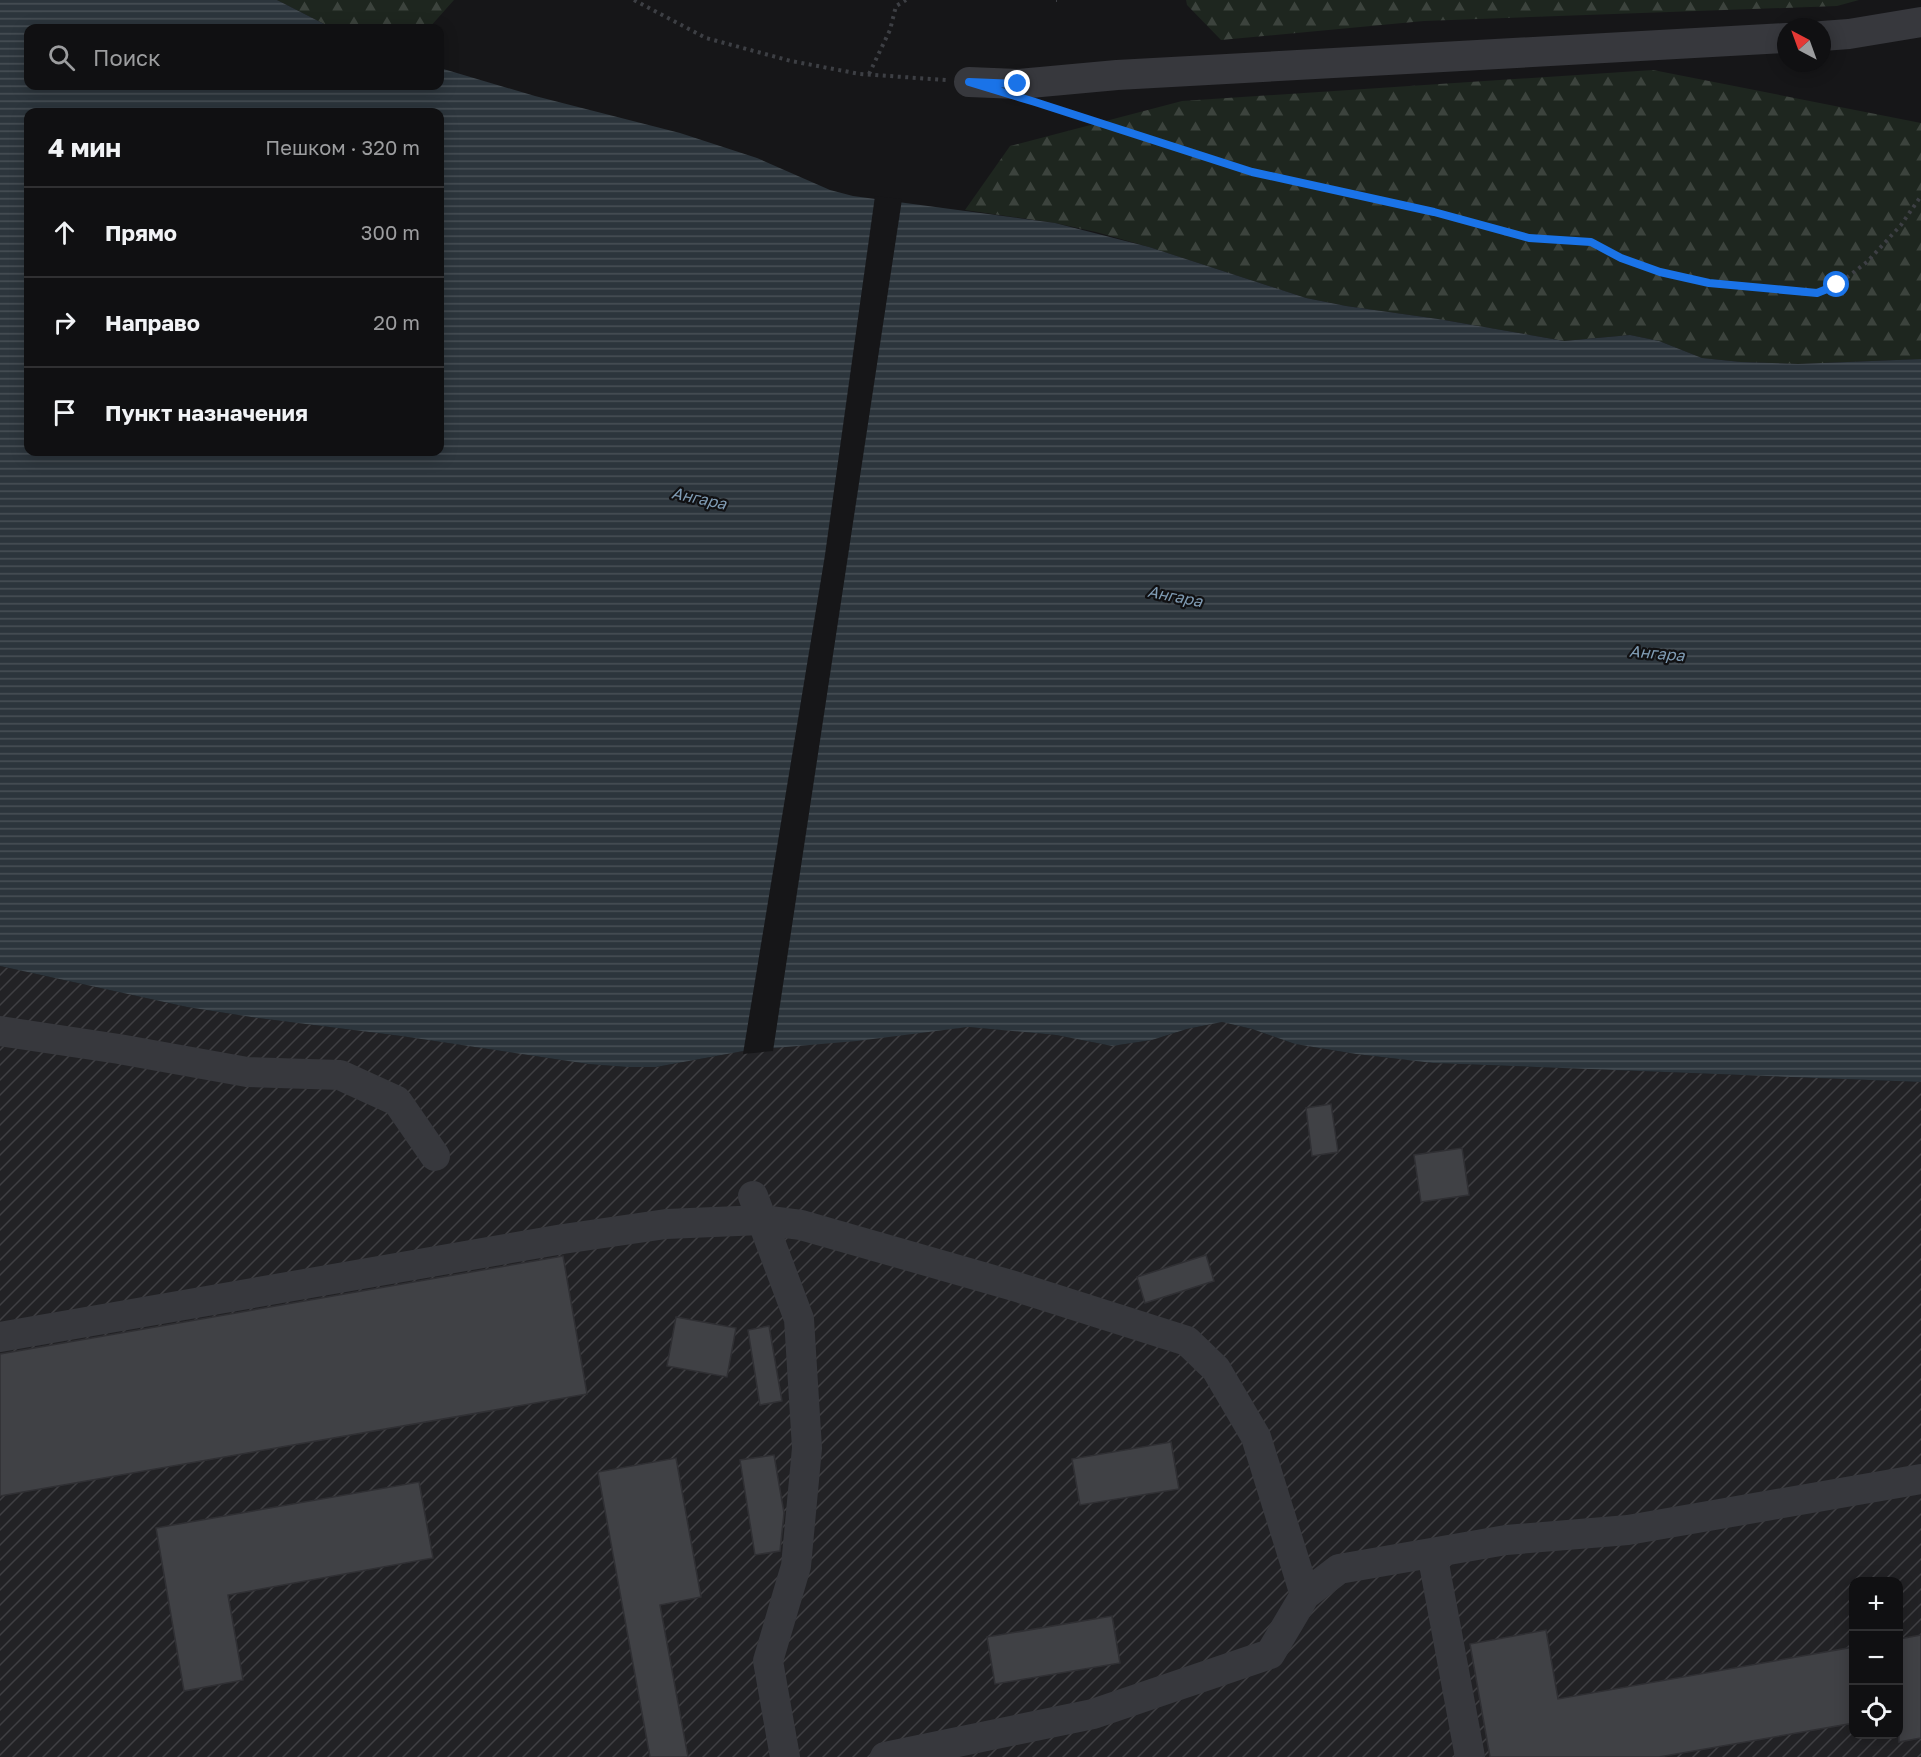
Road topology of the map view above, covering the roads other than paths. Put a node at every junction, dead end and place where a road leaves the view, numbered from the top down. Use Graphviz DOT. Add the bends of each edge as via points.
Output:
graph roads {
  1 [pos="1921,22"];
  2 [pos="1831,35"];
  3 [pos="1777,38"];
  4 [pos="969,82"];
  5 [pos="0,1032"];
  6 [pos="435,1156"];
  7 [pos="758,1208"];
  8 [pos="0,1337"];
  9 [pos="1921,1479"];
  10 [pos="1432,1553"];
  11 [pos="1305,1595"];
  12 [pos="785,1757"];
  13 [pos="885,1757"];
  14 [pos="1470,1757"];
  1 -- 2 [label="lane"];
  3 -- 4 [label="lane" via="1117,75 1018,84"];
  5 -- 6 [label="lane" via="247,1071 340,1075 397,1101"];
  7 -- 8 [label="lane"];
  7 -- 11 [label="lane" via="801,1225 1187,1341 1216,1369 1256,1437"];
  7 -- 12 [label="lane" via="798,1319 807,1448 796,1566 768,1660"];
  9 -- 10 [label="lane" via="1628,1530 1506,1540"];
  10 -- 11 [label="lane" via="1339,1569"];
  10 -- 14 [label="lane"];
  11 -- 13 [label="lane" via="1270,1654 1093,1714"];
}
